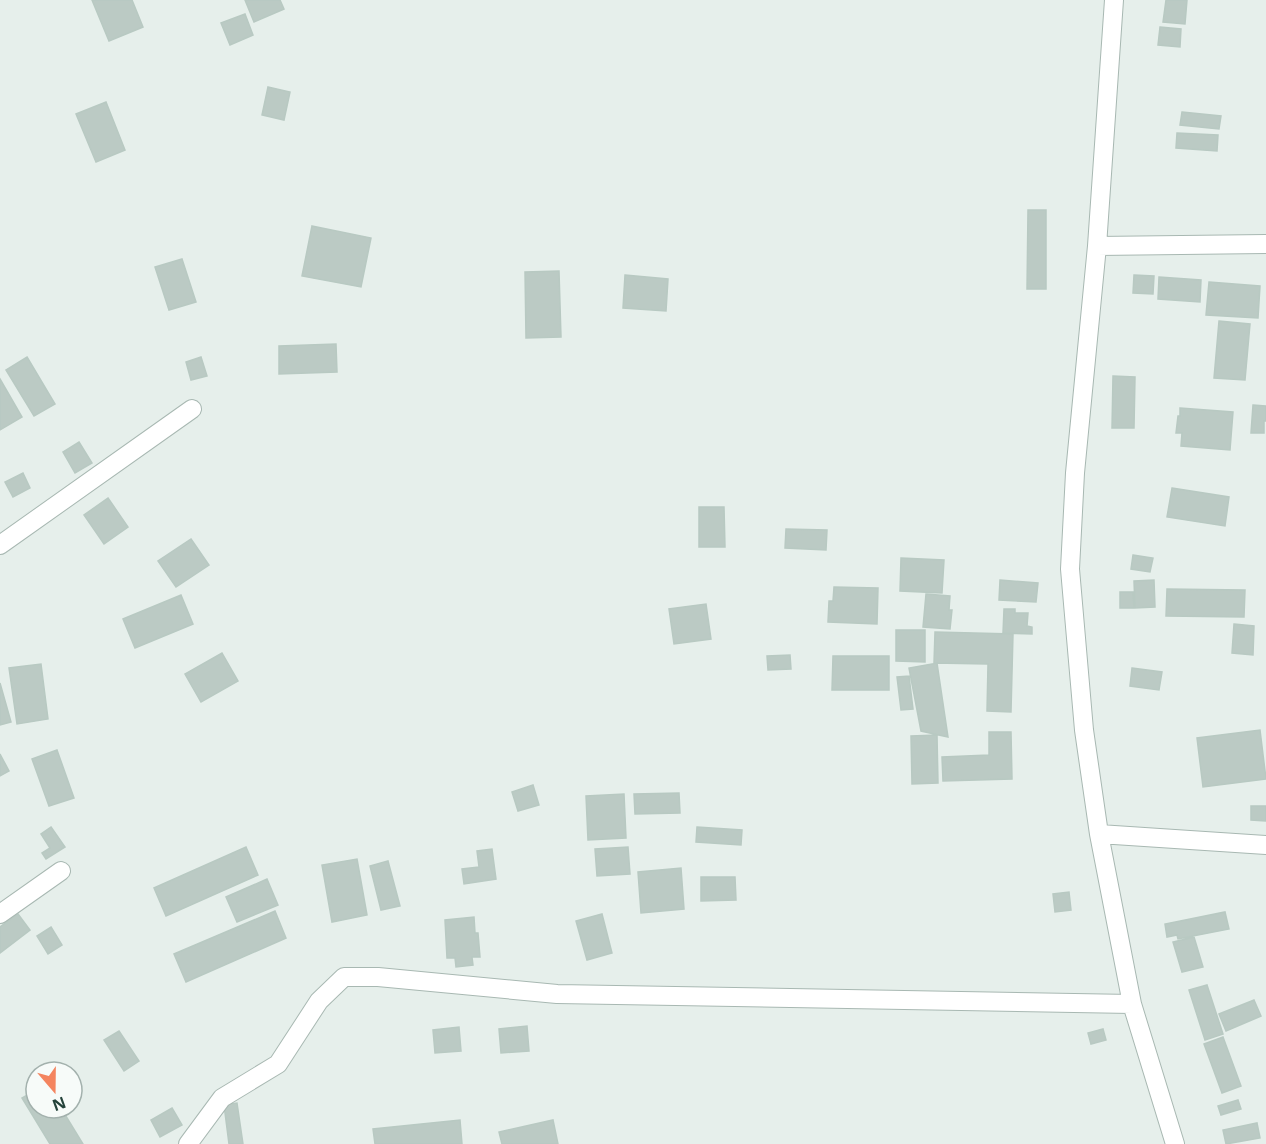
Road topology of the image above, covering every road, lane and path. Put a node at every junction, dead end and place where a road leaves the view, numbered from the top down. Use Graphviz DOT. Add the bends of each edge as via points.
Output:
graph roads {
  1 [pos="1114,0"];
  2 [pos="1266,244"];
  3 [pos="1097,246"];
  4 [pos="192,409"];
  5 [pos="0,545"];
  6 [pos="1099,834"];
  7 [pos="1266,845"];
  8 [pos="61,871"];
  9 [pos="0,914"];
  10 [pos="1132,1004"];
  11 [pos="188,1144"];
  12 [pos="1174,1144"];
  1 -- 3 [label="street"];
  2 -- 3 [label="street"];
  3 -- 6 [label="street" via="1075,473 1070,569 1084,730"];
  4 -- 5 [label="street"];
  6 -- 7 [label="street"];
  6 -- 10 [label="street"];
  8 -- 9 [label="street"];
  10 -- 11 [label="street" via="556,994 344,977 319,1001 278,1064 222,1098"];
  10 -- 12 [label="street"];
}
